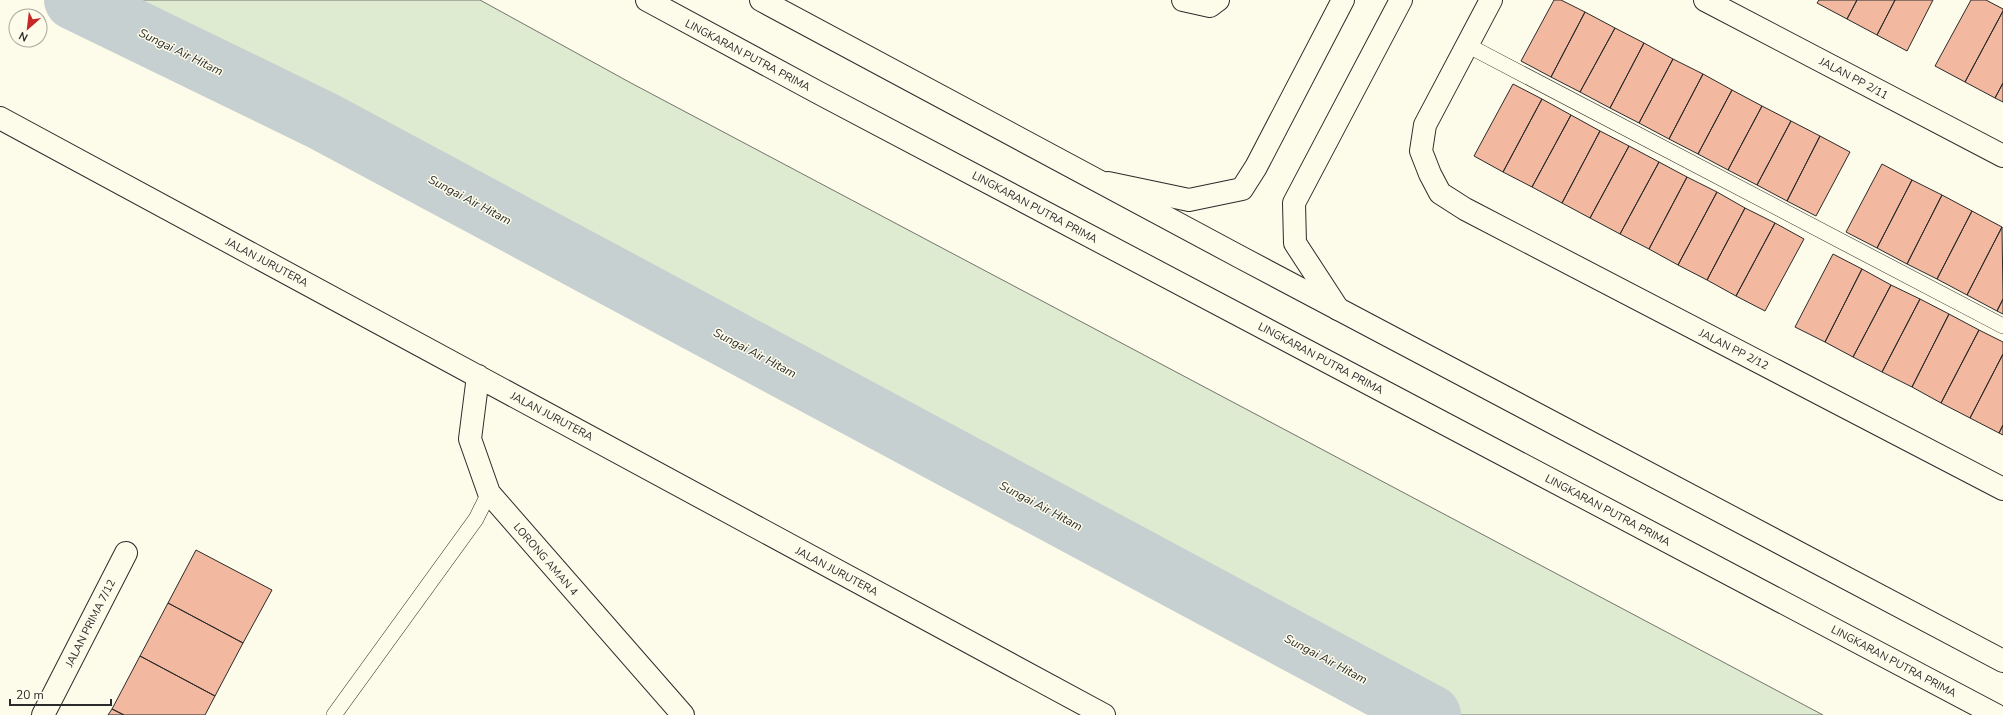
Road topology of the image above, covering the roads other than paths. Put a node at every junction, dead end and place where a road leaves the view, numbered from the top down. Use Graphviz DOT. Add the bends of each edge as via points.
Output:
graph roads {
  1 [pos="647,0"];
  2 [pos="761,0"];
  3 [pos="1183,0"];
  4 [pos="1218,0"];
  5 [pos="1343,0"];
  6 [pos="1401,0"];
  7 [pos="1491,0"];
  8 [pos="1705,0"];
  9 [pos="1467,45"];
  10 [pos="0,118"];
  11 [pos="2003,156"];
  12 [pos="1100,182"];
  13 [pos="1338,309"];
  14 [pos="2003,326"];
  15 [pos="478,376"];
  16 [pos="2003,489"];
  17 [pos="489,493"];
  18 [pos="126,553"];
  19 [pos="2003,661"];
  20 [pos="43,715"];
  21 [pos="334,715"];
  22 [pos="683,715"];
  23 [pos="1104,715"];
  24 [pos="1996,715"];
  1 -- 24 [label="street, LINGKARAN PUTRA PRIMA"];
  2 -- 12 [label="street"];
  3 -- 4 [label="street" via="1210,6"];
  5 -- 12 [label="street" via="1242,189 1189,200"];
  6 -- 13 [label="street" via="1294,203 1295,243"];
  7 -- 9 [label="street, JALAN PP 2/12"];
  8 -- 11 [label="street, JALAN PP 2/11"];
  9 -- 14 [label="lane"];
  9 -- 16 [label="street, JALAN PP 2/12" via="1425,125 1422,151 1440,193 1465,210"];
  10 -- 15 [label="street, JALAN JURUTERA"];
  12 -- 13 [label="street"];
  13 -- 19 [label="street"];
  15 -- 17 [label="street, LORONG AMAN 4" via="470,439"];
  15 -- 23 [label="street, JALAN JURUTERA"];
  17 -- 21 [label="lane" via="476,519"];
  17 -- 22 [label="street, LORONG AMAN 4"];
  18 -- 20 [label="street, JALAN PRIMA 7/12"];
}
